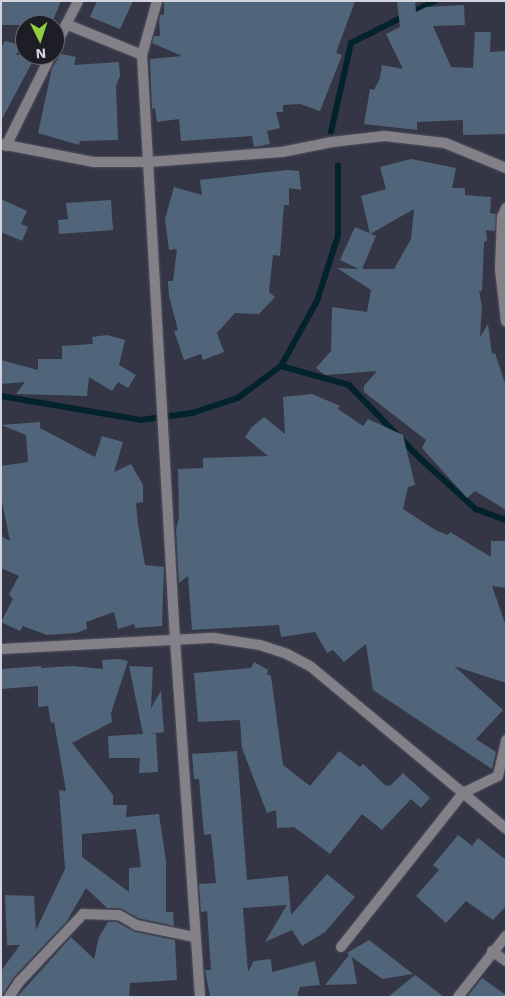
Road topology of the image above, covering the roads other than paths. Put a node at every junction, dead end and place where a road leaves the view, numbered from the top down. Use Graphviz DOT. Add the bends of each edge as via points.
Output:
graph roads {
  1 [pos="78,1"];
  2 [pos="157,1"];
  3 [pos="66,24"];
  4 [pos="142,55"];
  5 [pos="46,65"];
  6 [pos="4,145"];
  7 [pos="149,162"];
  8 [pos="506,168"];
  9 [pos="506,208"];
  10 [pos="506,322"];
  11 [pos="175,639"];
  12 [pos="1,649"];
  13 [pos="506,740"];
  14 [pos="463,793"];
  15 [pos="506,829"];
  16 [pos="506,936"];
  17 [pos="194,937"];
  18 [pos="341,948"];
  19 [pos="492,951"];
  20 [pos="506,961"];
  21 [pos="9,997"];
  22 [pos="200,997"];
  23 [pos="458,997"];
  1 -- 3 [label="street"];
  2 -- 4 [label="street"];
  3 -- 4 [label="street"];
  4 -- 7 [label="street"];
  5 -- 6 [label="street"];
  6 -- 7 [label="street" via="94,162"];
  7 -- 8 [label="street" via="282,152 385,136 444,143"];
  7 -- 11 [label="street"];
  9 -- 10 [label="street" via="502,217 500,269"];
  11 -- 12 [label="street"];
  11 -- 14 [label="street" via="234,640 287,654 310,666"];
  11 -- 17 [label="street"];
  13 -- 14 [label="street" via="498,776"];
  14 -- 15 [label="street"];
  14 -- 18 [label="street"];
  16 -- 19 [label="street"];
  17 -- 21 [label="street" via="136,925 119,915 83,914 38,960"];
  17 -- 22 [label="street"];
  19 -- 20 [label="street"];
  19 -- 23 [label="street"];
}
